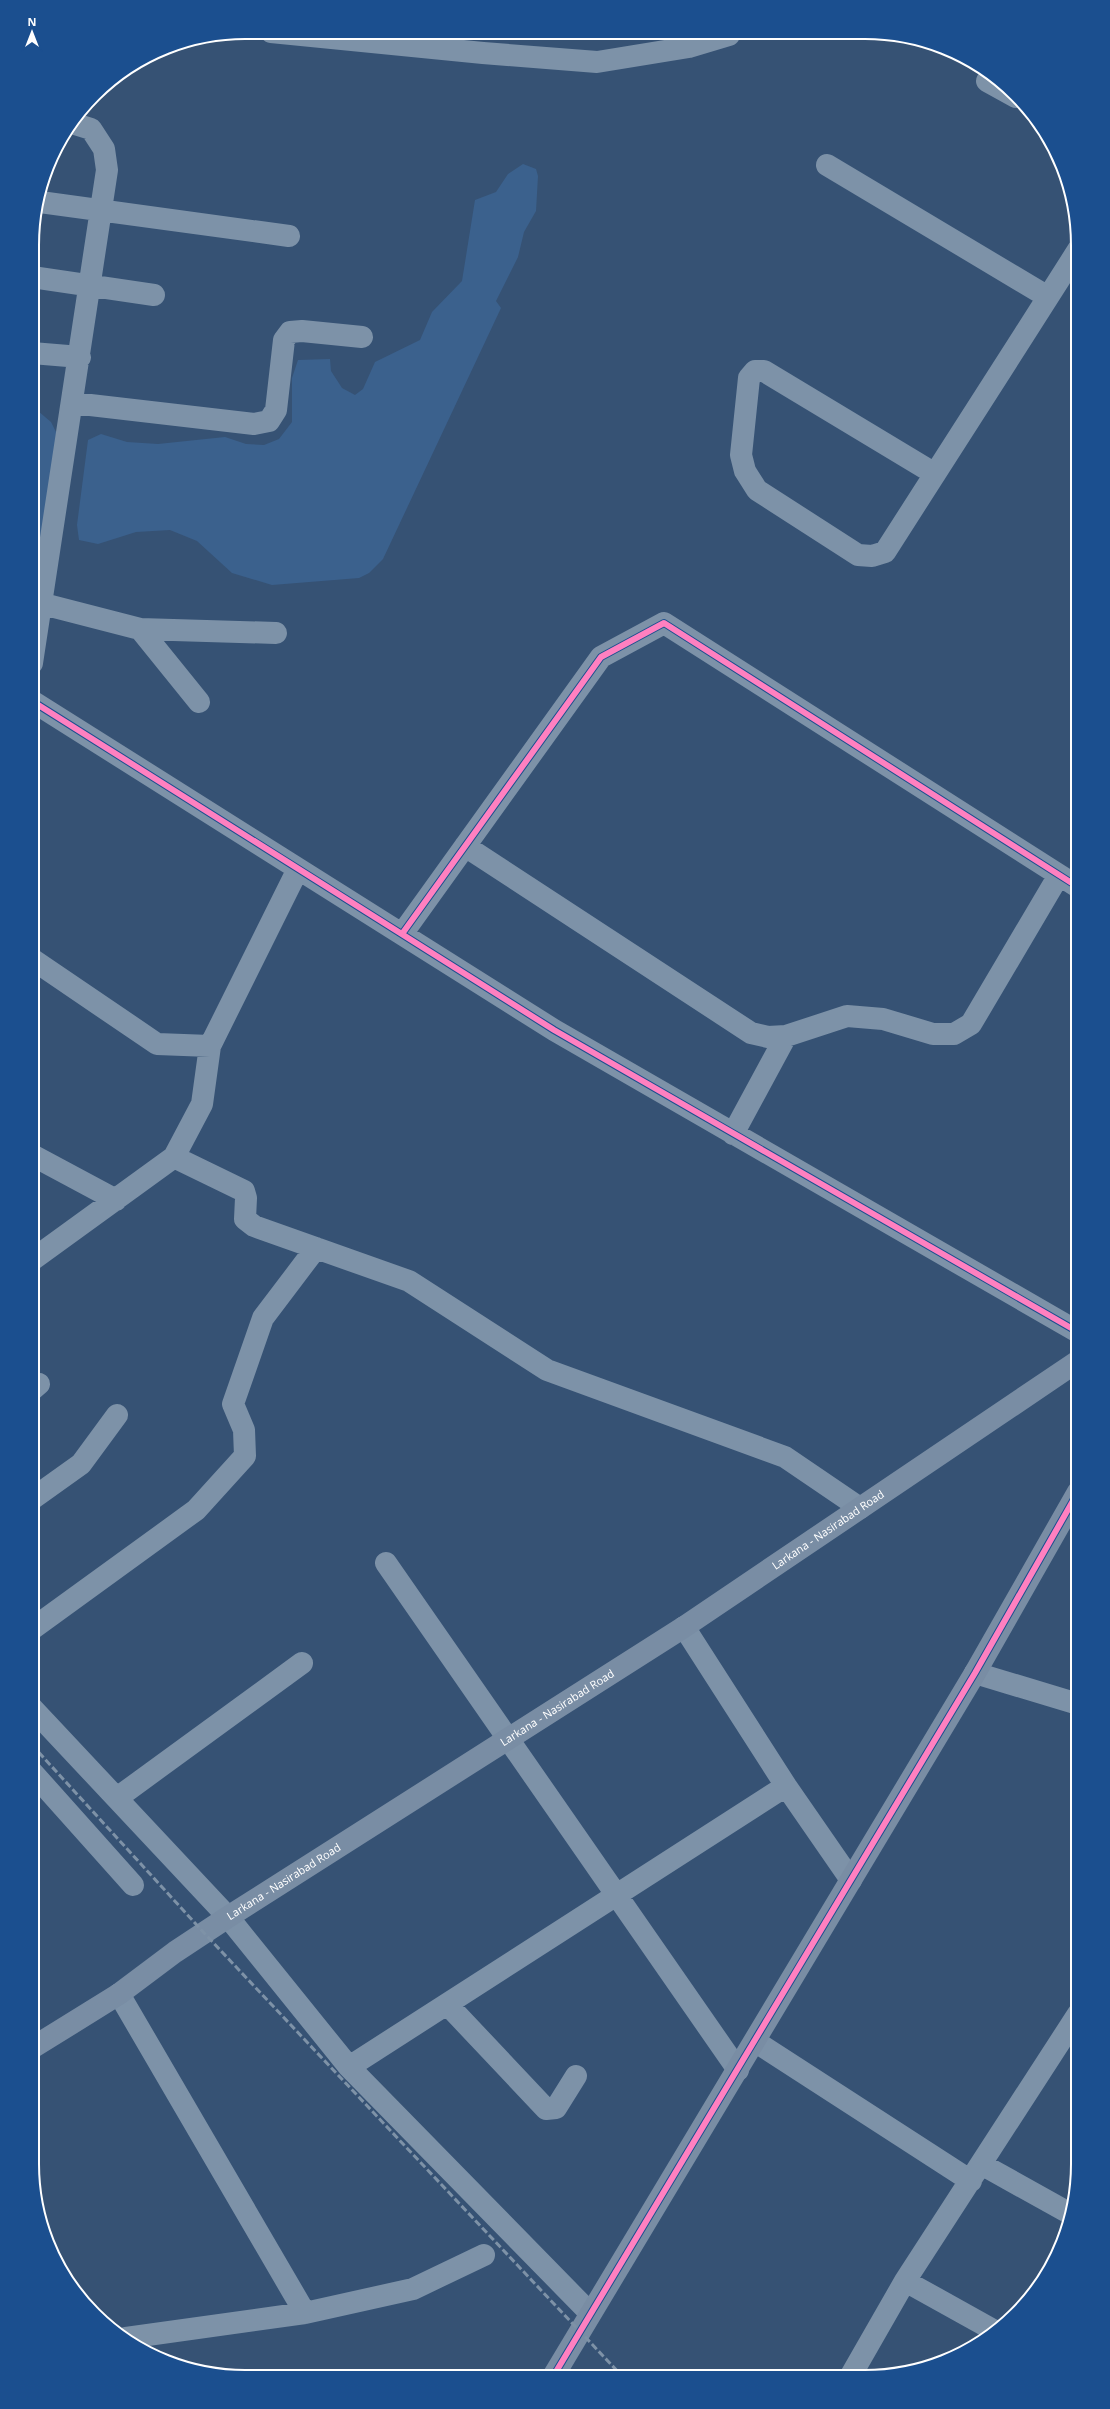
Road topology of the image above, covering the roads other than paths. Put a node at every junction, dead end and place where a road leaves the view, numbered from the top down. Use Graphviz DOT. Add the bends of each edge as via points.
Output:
graph roads {
  1 [pos="354,39"];
  2 [pos="716,39"];
  3 [pos="988,81"];
  4 [pos="991,83"];
  5 [pos="78,125"];
  6 [pos="827,165"];
  7 [pos="44,202"];
  8 [pos="102,210"];
  9 [pos="289,236"];
  10 [pos="1071,261"];
  11 [pos="39,278"];
  12 [pos="90,285"];
  13 [pos="154,294"];
  14 [pos="1048,297"];
  15 [pos="362,337"];
  16 [pos="39,354"];
  17 [pos="80,357"];
  18 [pos="73,403"];
  19 [pos="935,474"];
  20 [pos="43,604"];
  21 [pos="39,625"];
  22 [pos="140,630"];
  23 [pos="276,633"];
  24 [pos="198,702"];
  25 [pos="39,712"];
  26 [pos="465,846"];
  27 [pos="298,869"];
  28 [pos="1059,875"];
  29 [pos="1071,883"];
  30 [pos="402,934"];
  31 [pos="39,964"];
  32 [pos="786,1036"];
  33 [pos="210,1046"];
  34 [pos="733,1134"];
  35 [pos="174,1157"];
  36 [pos="39,1159"];
  37 [pos="116,1200"];
  38 [pos="316,1248"];
  39 [pos="39,1255"];
  40 [pos="1071,1328"];
  41 [pos="1071,1366"];
  42 [pos="116,1415"];
  43 [pos="39,1494"];
  44 [pos="1071,1504"];
  45 [pos="860,1508"];
  46 [pos="386,1563"];
  47 [pos="39,1623"];
  48 [pos="684,1627"];
  49 [pos="302,1663"];
  50 [pos="975,1673"];
  51 [pos="1071,1702"];
  52 [pos="39,1716"];
  53 [pos="507,1739"];
  54 [pos="39,1780"];
  55 [pos="786,1786"];
  56 [pos="116,1798"];
  57 [pos="851,1880"];
  58 [pos="133,1885"];
  59 [pos="616,1895"];
  60 [pos="228,1917"];
  61 [pos="119,1994"];
  62 [pos="447,2004"];
  63 [pos="1071,2025"];
  64 [pos="756,2042"];
  65 [pos="39,2044"];
  66 [pos="349,2067"];
  67 [pos="738,2070"];
  68 [pos="576,2076"];
  69 [pos="976,2173"];
  70 [pos="1065,2211"];
  71 [pos="484,2255"];
  72 [pos="905,2281"];
  73 [pos="305,2313"];
  74 [pos="590,2313"];
  75 [pos="989,2328"];
  76 [pos="134,2337"];
  77 [pos="557,2370"];
  78 [pos="854,2370"];
  1 -- 2 [label="street" via="597,62 689,47"];
  3 -- 4 [label="street"];
  5 -- 8 [label="street" via="91,129 104,149 108,170"];
  6 -- 14 [label="street"];
  7 -- 8 [label="street"];
  8 -- 9 [label="street"];
  8 -- 12 [label="street"];
  10 -- 14 [label="street"];
  11 -- 12 [label="street"];
  12 -- 13 [label="street"];
  12 -- 17 [label="street"];
  14 -- 19 [label="street"];
  15 -- 18 [label="street" via="290,332 284,340 276,410 269,421 254,424"];
  16 -- 17 [label="street"];
  17 -- 18 [label="street"];
  18 -- 20 [label="street"];
  19 -- 19 [label="street" via="884,552 872,556 858,555 757,490 745,471 740,455 749,378 755,371 764,371"];
  20 -- 21 [label="street"];
  20 -- 22 [label="street"];
  22 -- 23 [label="street"];
  22 -- 24 [label="street"];
  25 -- 27 [label="street"];
  26 -- 28 [label="street" via="601,656 664,623"];
  26 -- 30 [label="street"];
  26 -- 32 [label="street" via="751,1033 768,1037"];
  27 -- 30 [label="street"];
  27 -- 33 [label="street"];
  28 -- 29 [label="street"];
  28 -- 32 [label="street" via="971,1024 954,1034 933,1034 883,1018 847,1016"];
  30 -- 34 [label="street" via="554,1030"];
  31 -- 33 [label="street" via="157,1044"];
  32 -- 34 [label="street"];
  33 -- 35 [label="street" via="202,1104"];
  34 -- 40 [label="street"];
  35 -- 37 [label="street"];
  35 -- 38 [label="street" via="244,1191 246,1219 254,1226"];
  36 -- 37 [label="street"];
  37 -- 39 [label="street"];
  38 -- 45 [label="street" via="408,1281 546,1370 785,1457"];
  38 -- 47 [label="street" via="263,1318 233,1404 244,1430 244,1456 196,1510"];
  41 -- 45 [label="main road, Larkana - Nasirabad Road"];
  42 -- 43 [label="street" via="80,1464"];
  44 -- 50 [label="main road"];
  45 -- 48 [label="main road, Larkana - Nasirabad Road"];
  46 -- 53 [label="street"];
  48 -- 53 [label="main road, Larkana - Nasirabad Road"];
  48 -- 55 [label="street"];
  49 -- 56 [label="street"];
  50 -- 51 [label="street"];
  50 -- 57 [label="main road"];
  52 -- 56 [label="street"];
  53 -- 59 [label="street"];
  53 -- 60 [label="main road, Larkana - Nasirabad Road"];
  54 -- 58 [label="street"];
  55 -- 57 [label="street"];
  55 -- 59 [label="street"];
  56 -- 60 [label="street"];
  57 -- 64 [label="main road"];
  59 -- 62 [label="street"];
  59 -- 67 [label="street"];
  60 -- 61 [label="main road, Larkana - Nasirabad Road"];
  60 -- 66 [label="street"];
  61 -- 65 [label="main road, Larkana - Nasirabad Road"];
  61 -- 73 [label="street"];
  62 -- 66 [label="street"];
  62 -- 68 [label="street" via="546,2109 556,2108"];
  63 -- 69 [label="street"];
  64 -- 67 [label="main road"];
  64 -- 69 [label="street"];
  66 -- 74 [label="street"];
  67 -- 74 [label="main road"];
  69 -- 70 [label="street"];
  69 -- 72 [label="street"];
  71 -- 73 [label="street" via="413,2290"];
  72 -- 75 [label="street"];
  72 -- 78 [label="street"];
  73 -- 76 [label="street"];
  74 -- 77 [label="main road"];
}
